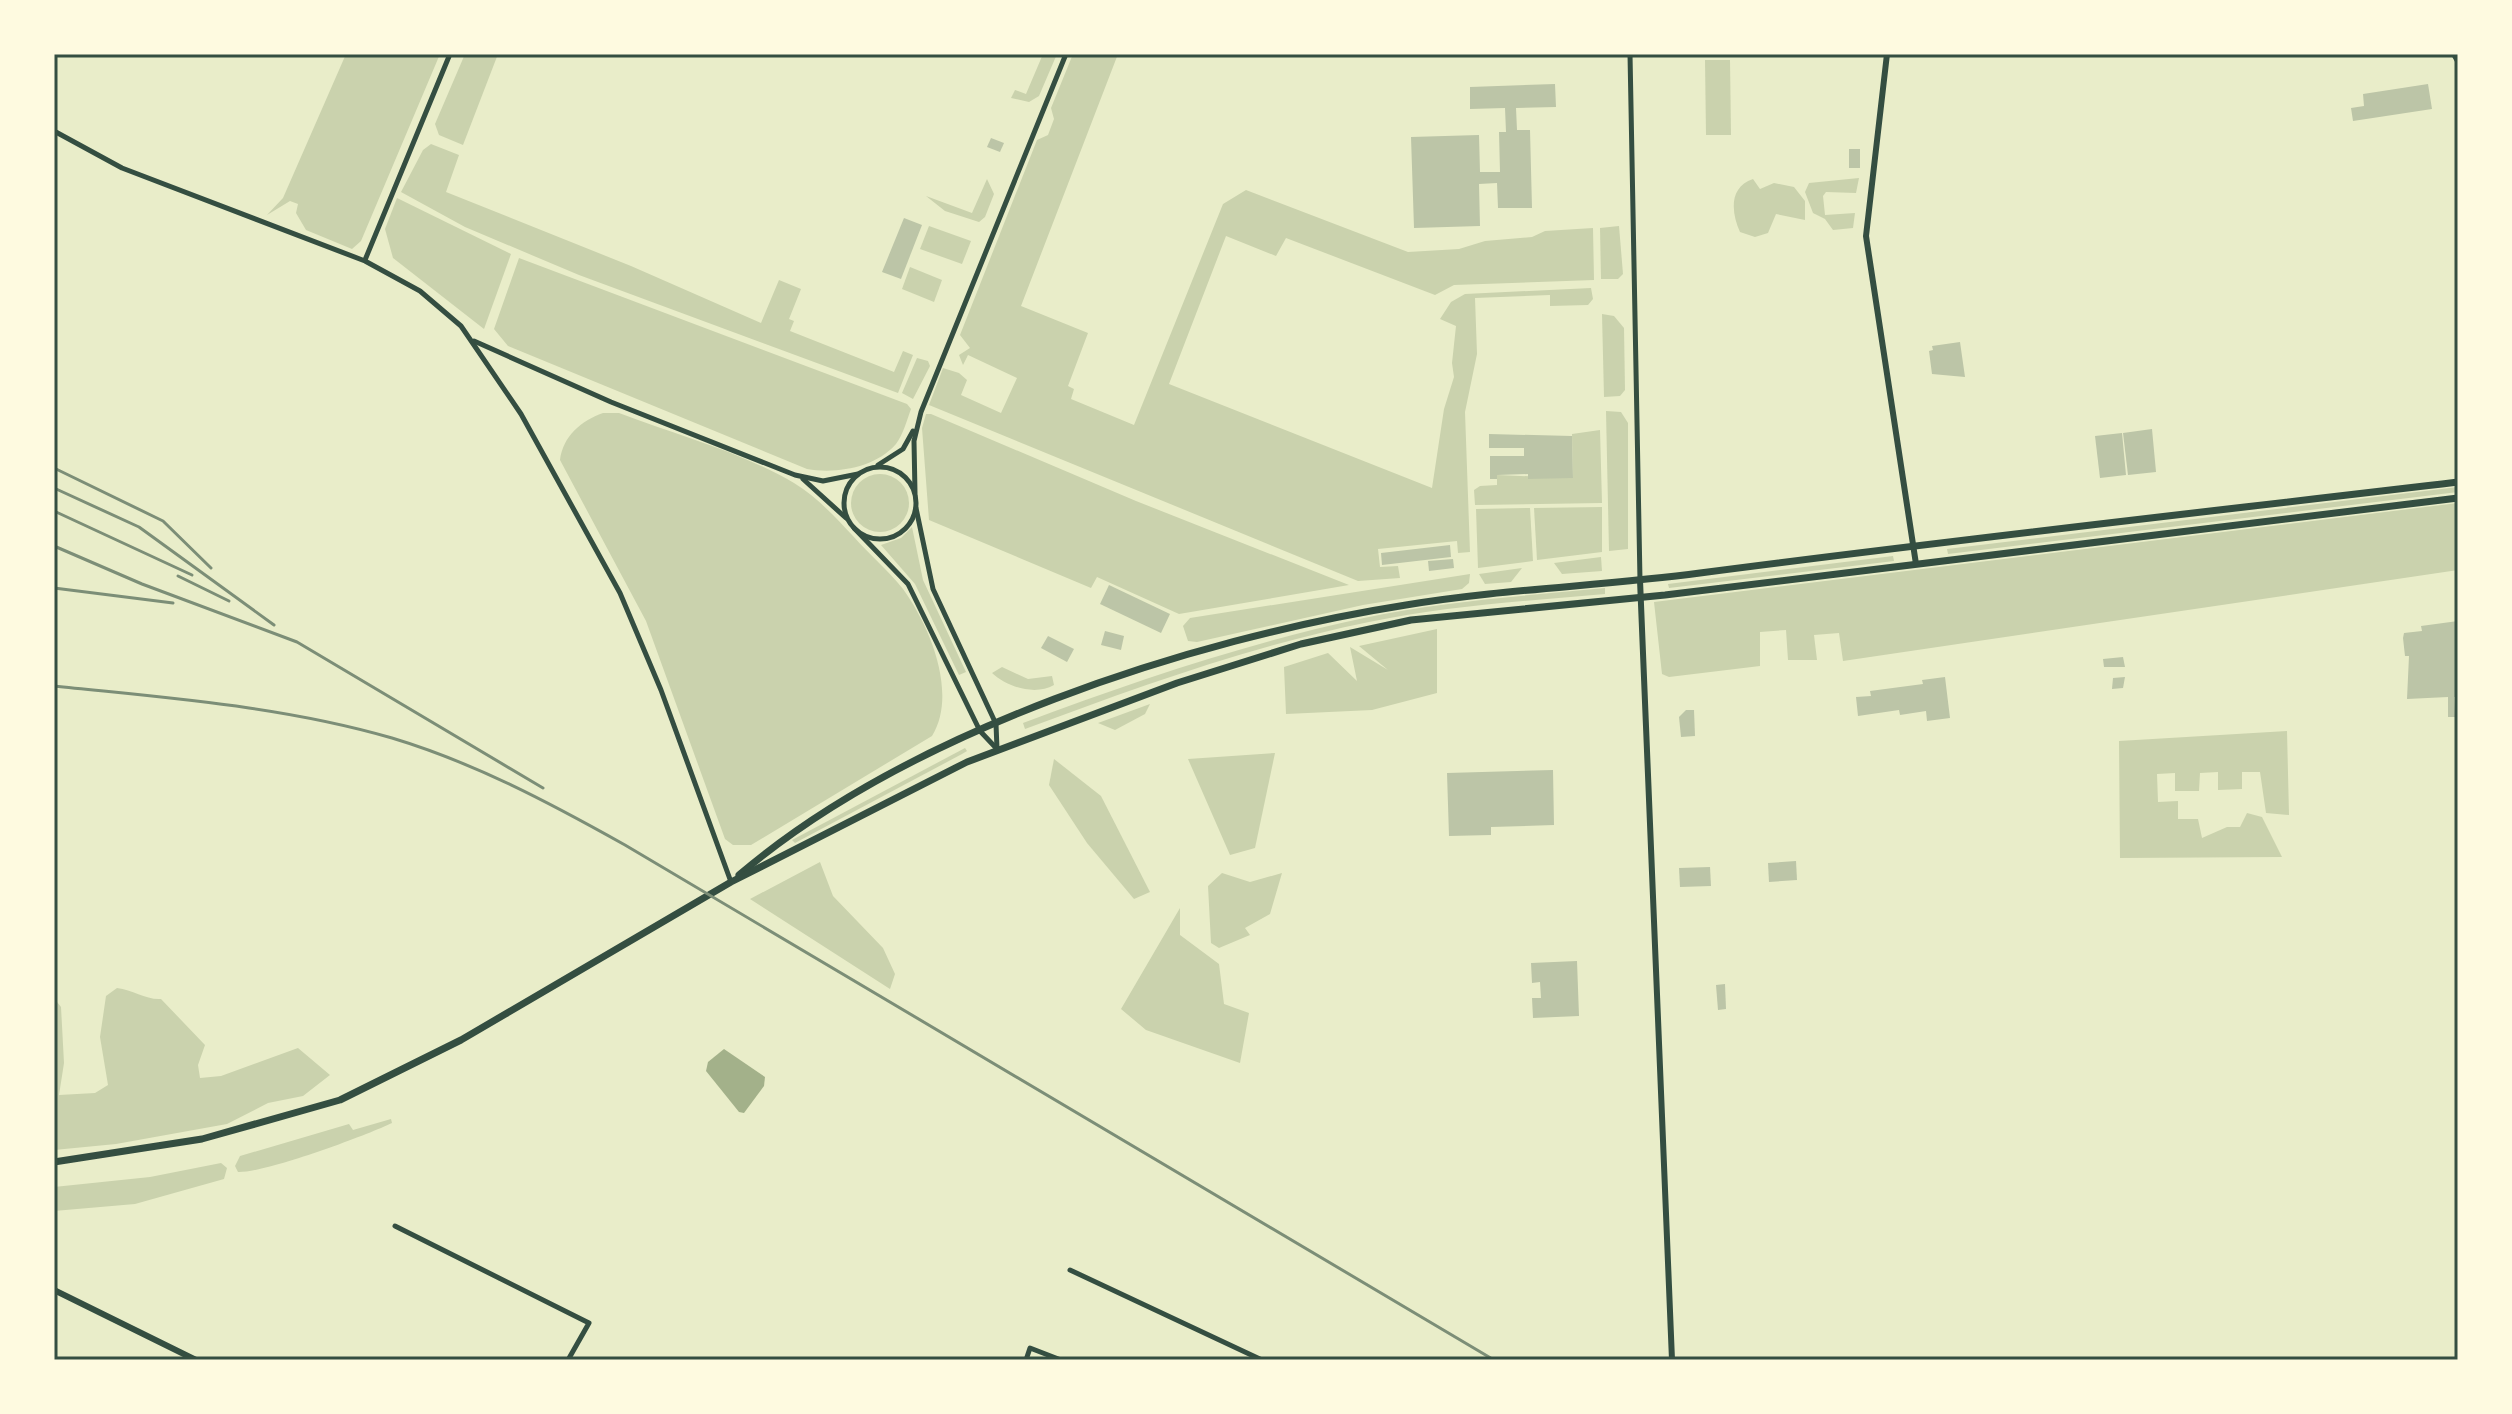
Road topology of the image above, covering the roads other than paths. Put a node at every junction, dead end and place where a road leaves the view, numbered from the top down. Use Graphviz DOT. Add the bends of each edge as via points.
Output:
graph roads {
  1 [pos="450,54"];
  2 [pos="1066,54"];
  3 [pos="1630,54"];
  4 [pos="1887,54"];
  5 [pos="2454,54"];
  6 [pos="2458,61"];
  7 [pos="54,131"];
  8 [pos="365,261"];
  9 [pos="473,340"];
  10 [pos="916,427"];
  11 [pos="872,468"];
  12 [pos="858,474"];
  13 [pos="795,475"];
  14 [pos="2458,482"];
  15 [pos="915,493"];
  16 [pos="2458,498"];
  17 [pos="916,508"];
  18 [pos="849,522"];
  19 [pos="854,528"];
  20 [pos="1914,547"];
  21 [pos="1916,564"];
  22 [pos="1640,580"];
  23 [pos="1641,598"];
  24 [pos="996,724"];
  25 [pos="980,731"];
  26 [pos="997,749"];
  27 [pos="731,882"];
  28 [pos="54,1162"];
  29 [pos="395,1226"];
  30 [pos="1070,1270"];
  31 [pos="54,1290"];
  32 [pos="196,1360"];
  33 [pos="568,1360"];
  34 [pos="1026,1360"];
  35 [pos="1061,1360"];
  36 [pos="1262,1360"];
  37 [pos="1672,1360"];
  1 -- 8 [label="street"];
  2 -- 10 [label="street"];
  3 -- 22 [label="street"];
  4 -- 20 [label="street" via="1866,236"];
  5 -- 6 [label="street"];
  7 -- 8 [label="street" via="122,168"];
  8 -- 9 [label="street" via="435,301"];
  9 -- 13 [label="street"];
  9 -- 27 [label="street" via="521,414 635,625"];
  10 -- 11 [label="street" via="896,455"];
  10 -- 15 [label="street"];
  11 -- 12 [label="street"];
  11 -- 15 [label="street" via="898,471"];
  12 -- 13 [label="street" via="823,481"];
  12 -- 18 [label="street" via="844,498"];
  13 -- 18 [label="street"];
  14 -- 20 [label="main road"];
  15 -- 17 [label="street"];
  16 -- 21 [label="main road"];
  17 -- 19 [label="street" via="911,522 889,538 875,539"];
  17 -- 24 [label="street" via="933,589"];
  18 -- 19 [label="street"];
  19 -- 25 [label="street" via="916,597"];
  20 -- 21 [label="street"];
  20 -- 22 [label="main road"];
  21 -- 23 [label="main road"];
  22 -- 23 [label="street"];
  22 -- 24 [label="main road" via="1365,612 1194,653"];
  23 -- 26 [label="main road" via="1368,628 1177,683"];
  23 -- 37 [label="street"];
  24 -- 25 [label="main road"];
  24 -- 26 [label="street"];
  25 -- 26 [label="street"];
  25 -- 27 [label="main road" via="807,822"];
  26 -- 27 [label="main road"];
  27 -- 28 [label="main road" via="461,1040 340,1100 202,1139"];
  29 -- 33 [label="street" via="589,1323"];
  30 -- 36 [label="street"];
  31 -- 32 [label="street"];
  34 -- 35 [label="street" via="1030,1348"];
}
